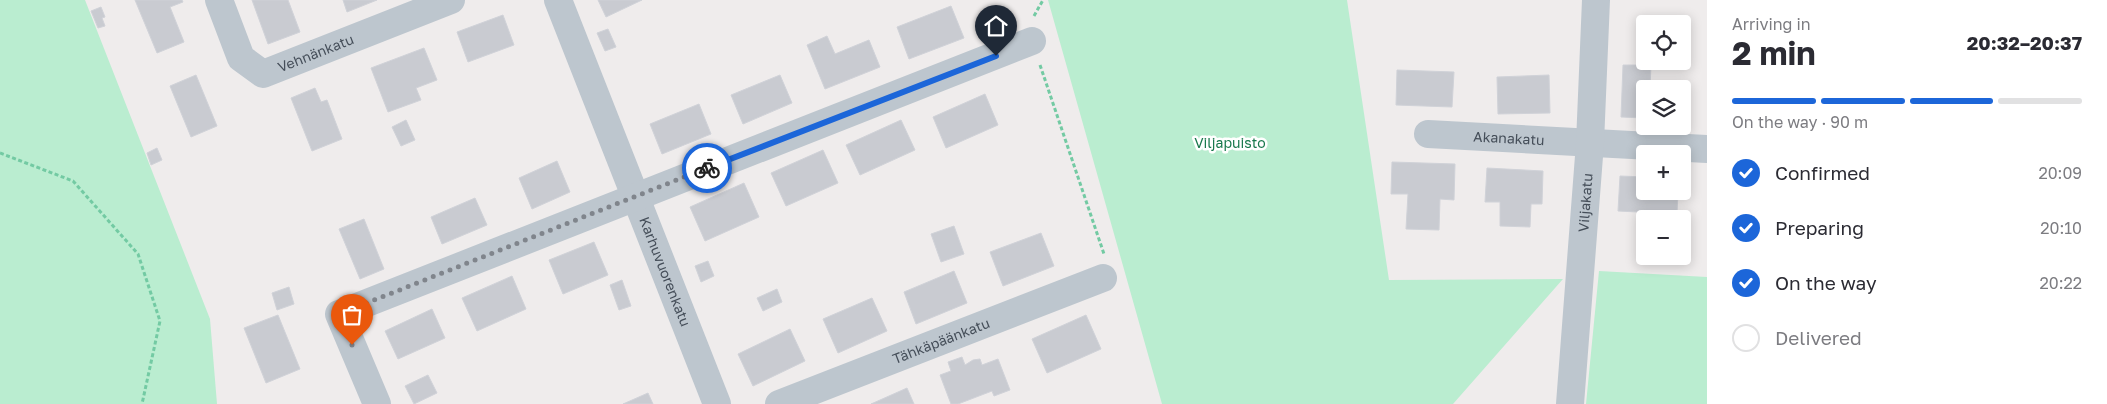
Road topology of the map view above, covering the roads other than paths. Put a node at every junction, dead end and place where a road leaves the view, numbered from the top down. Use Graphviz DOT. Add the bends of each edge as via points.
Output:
graph roads {
  1 [pos="219,0"];
  2 [pos="452,0"];
  3 [pos="558,0"];
  4 [pos="1596,0"];
  5 [pos="1032,42"];
  6 [pos="1428,134"];
  7 [pos="1590,143"];
  8 [pos="1707,150"];
  9 [pos="634,197"];
  10 [pos="1103,278"];
  11 [pos="377,404"];
  12 [pos="717,404"];
  13 [pos="779,404"];
  14 [pos="1570,404"];
  1 -- 2 [label="street, Vehnänkatu" via="241,58 263,74"];
  3 -- 9 [label="street, Karhuvuorenkatu"];
  4 -- 7 [label="street, Viljakatu"];
  5 -- 9 [label="street"];
  6 -- 7 [label="street, Akanakatu"];
  7 -- 8 [label="street, Akanakatu"];
  7 -- 14 [label="street, Viljakatu"];
  9 -- 11 [label="street" via="339,314"];
  9 -- 12 [label="street, Karhuvuorenkatu"];
  10 -- 13 [label="street, Tähkäpäänkatu"];
}
